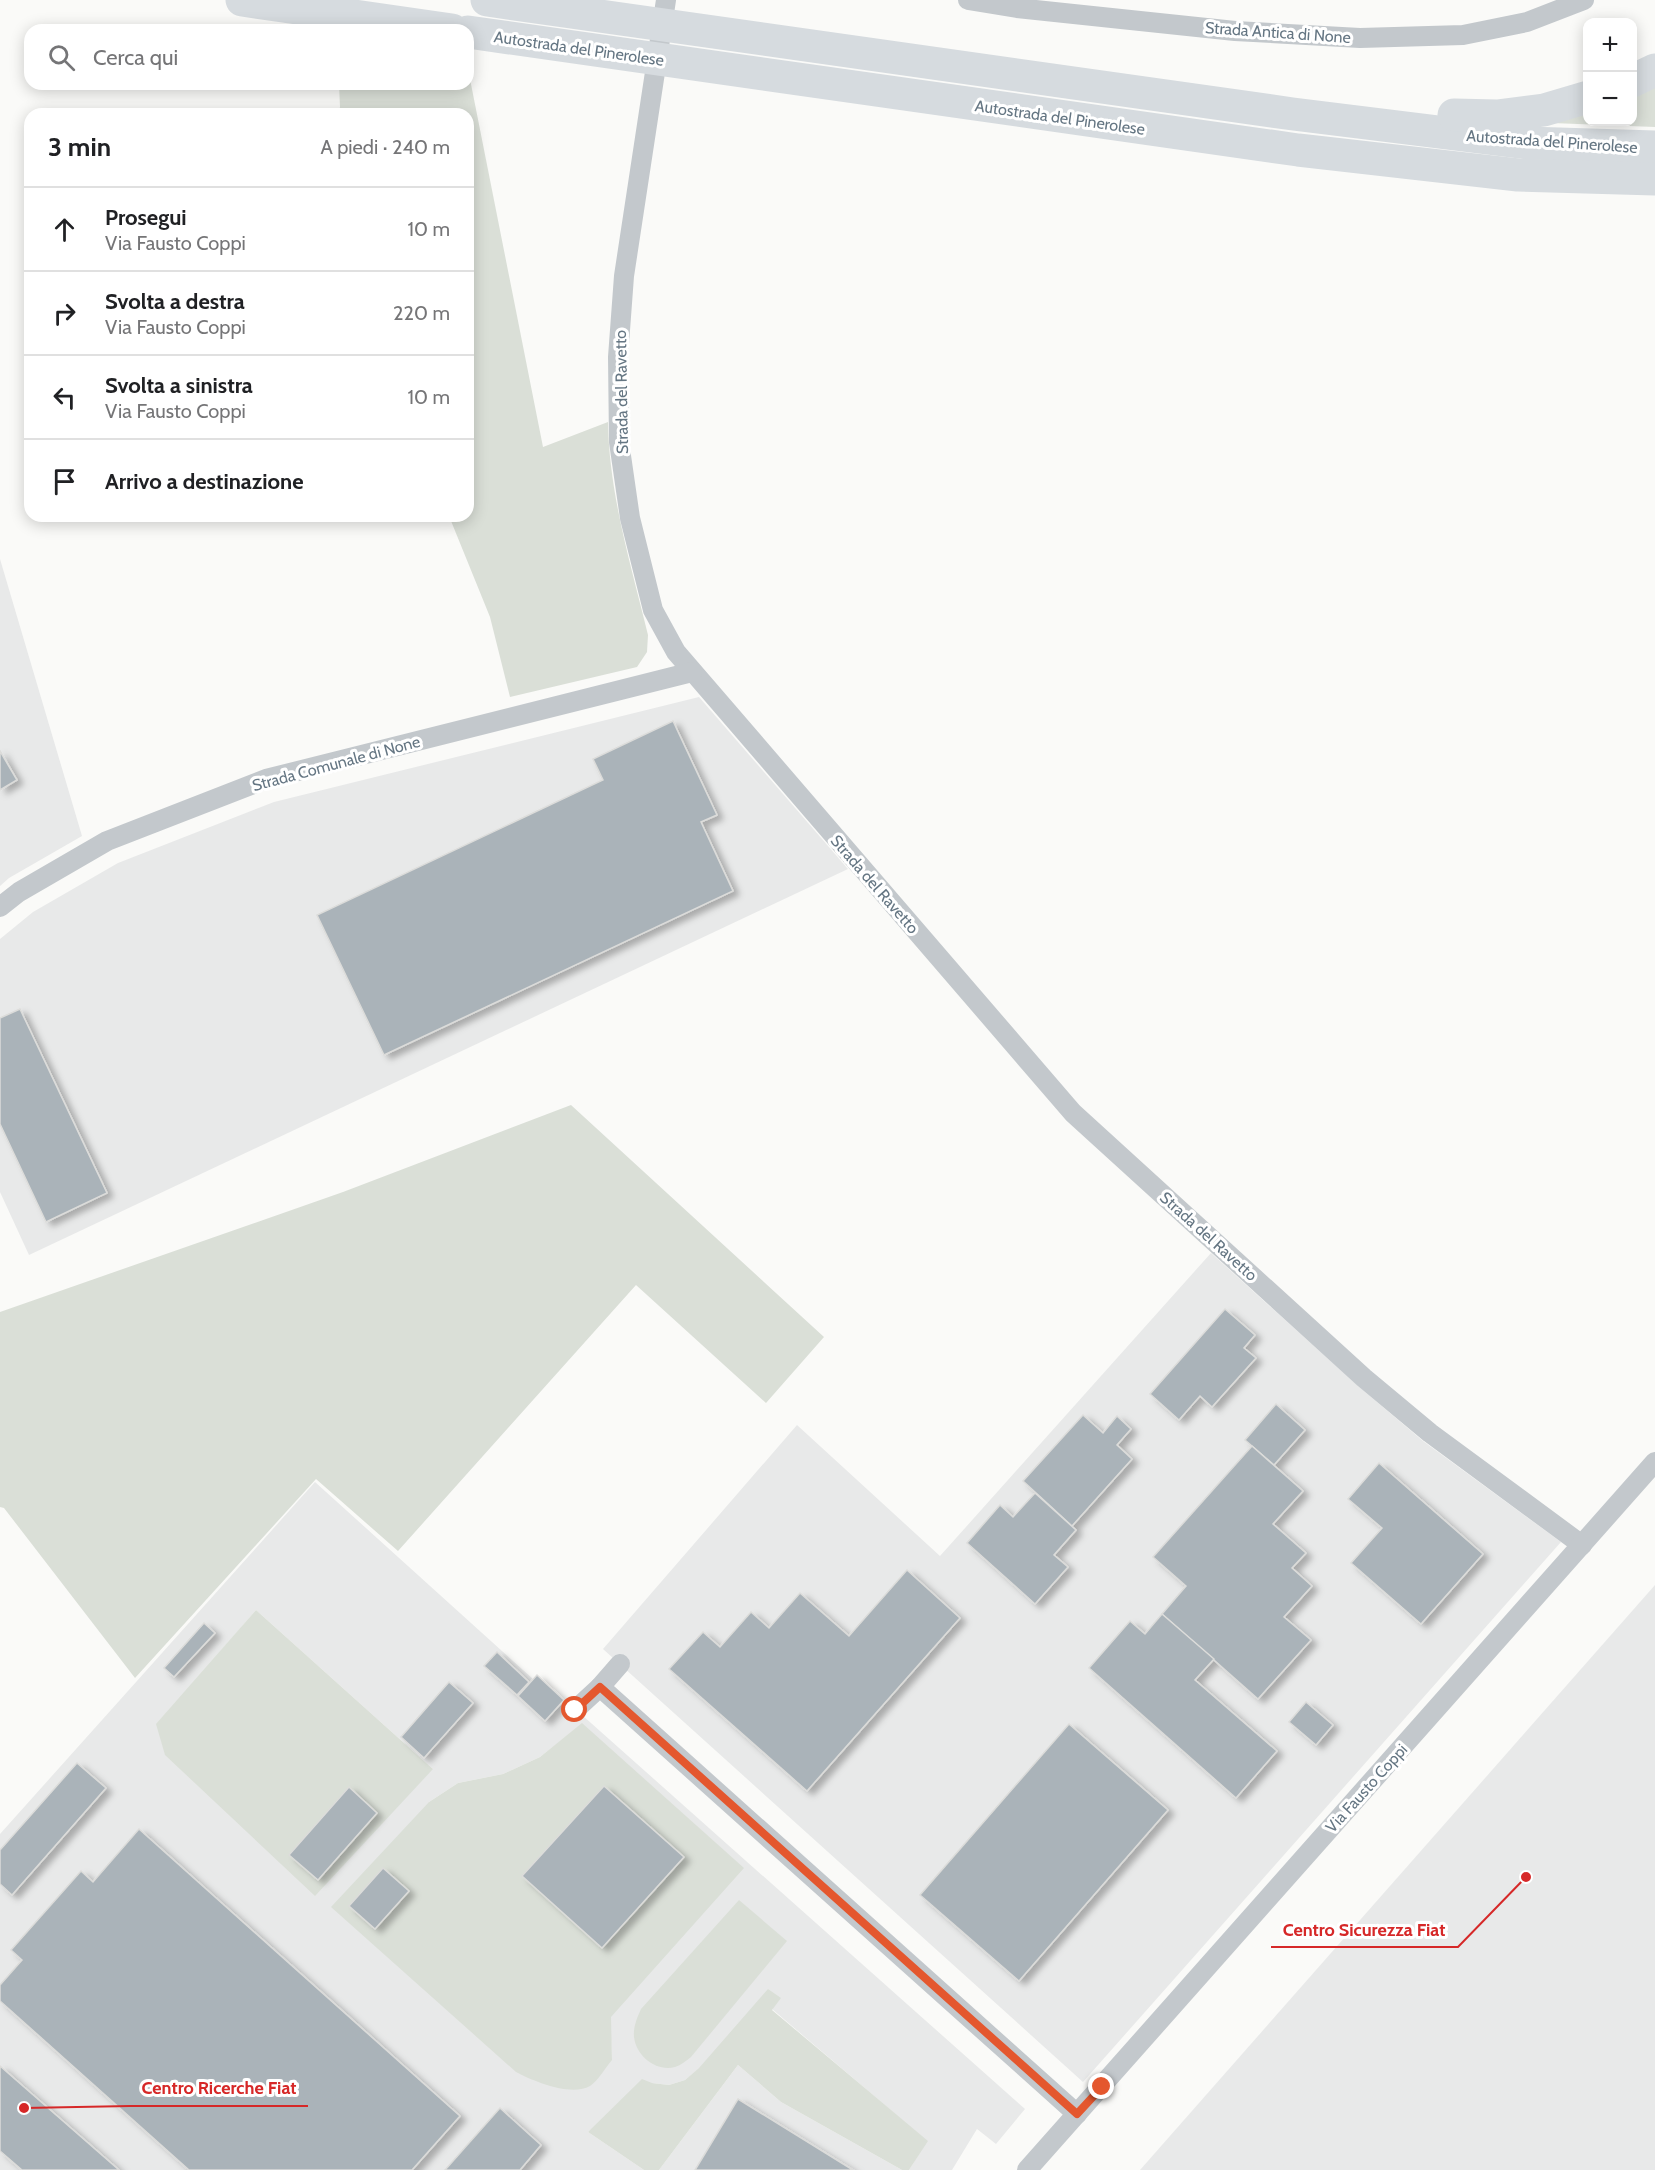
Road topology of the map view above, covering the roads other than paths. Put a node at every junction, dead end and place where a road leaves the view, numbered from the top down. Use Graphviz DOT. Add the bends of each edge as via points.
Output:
graph roads {
  1 [pos="242,0"];
  2 [pos="487,0"];
  3 [pos="666,0"];
  4 [pos="968,0"];
  5 [pos="1584,0"];
  6 [pos="410,24"];
  7 [pos="474,33"];
  8 [pos="1655,70"];
  9 [pos="1637,79"];
  10 [pos="1583,98"];
  11 [pos="1293,114"];
  12 [pos="1655,147"];
  13 [pos="1655,179"];
  14 [pos="692,672"];
  15 [pos="0,907"];
  16 [pos="1655,1462"];
  17 [pos="1582,1545"];
  18 [pos="620,1664"];
  19 [pos="600,1687"];
  20 [pos="575,1710"];
  21 [pos="1077,2114"];
  22 [pos="1045,2150"];
  23 [pos="1027,2170"];
  24 [pos="1035,2170"];
  1 -- 6 [label="highway"];
  2 -- 11 [label="highway, Autostrada del Pinerolese"];
  3 -- 14 [label="street, Strada del Ravetto" via="624,276 618,357 619,442 630,518 653,610 675,652"];
  4 -- 5 [label="street, Strada Antica di None" via="1235,31 1360,38 1463,35 1527,22"];
  7 -- 13 [label="highway, Autostrada del Pinerolese" via="1298,150 1518,175"];
  8 -- 9 [label="highway"];
  10 -- 11 [label="highway" via="1544,110 1497,116"];
  11 -- 12 [label="highway, Autostrada del Pinerolese" via="1527,143"];
  14 -- 15 [label="street, Strada Comunale di None" via="266,778 107,840"];
  14 -- 17 [label="street, Strada del Ravetto" via="1073,1113 1364,1378 1430,1433"];
  16 -- 17 [label="street, Via Fausto Coppi"];
  17 -- 21 [label="street, Via Fausto Coppi"];
  18 -- 19 [label="street"];
  19 -- 20 [label="street"];
  19 -- 21 [label="street"];
  21 -- 22 [label="street, Via Fausto Coppi"];
  22 -- 23 [label="street, Via Fausto Coppi"];
  22 -- 24 [label="street"];
}
